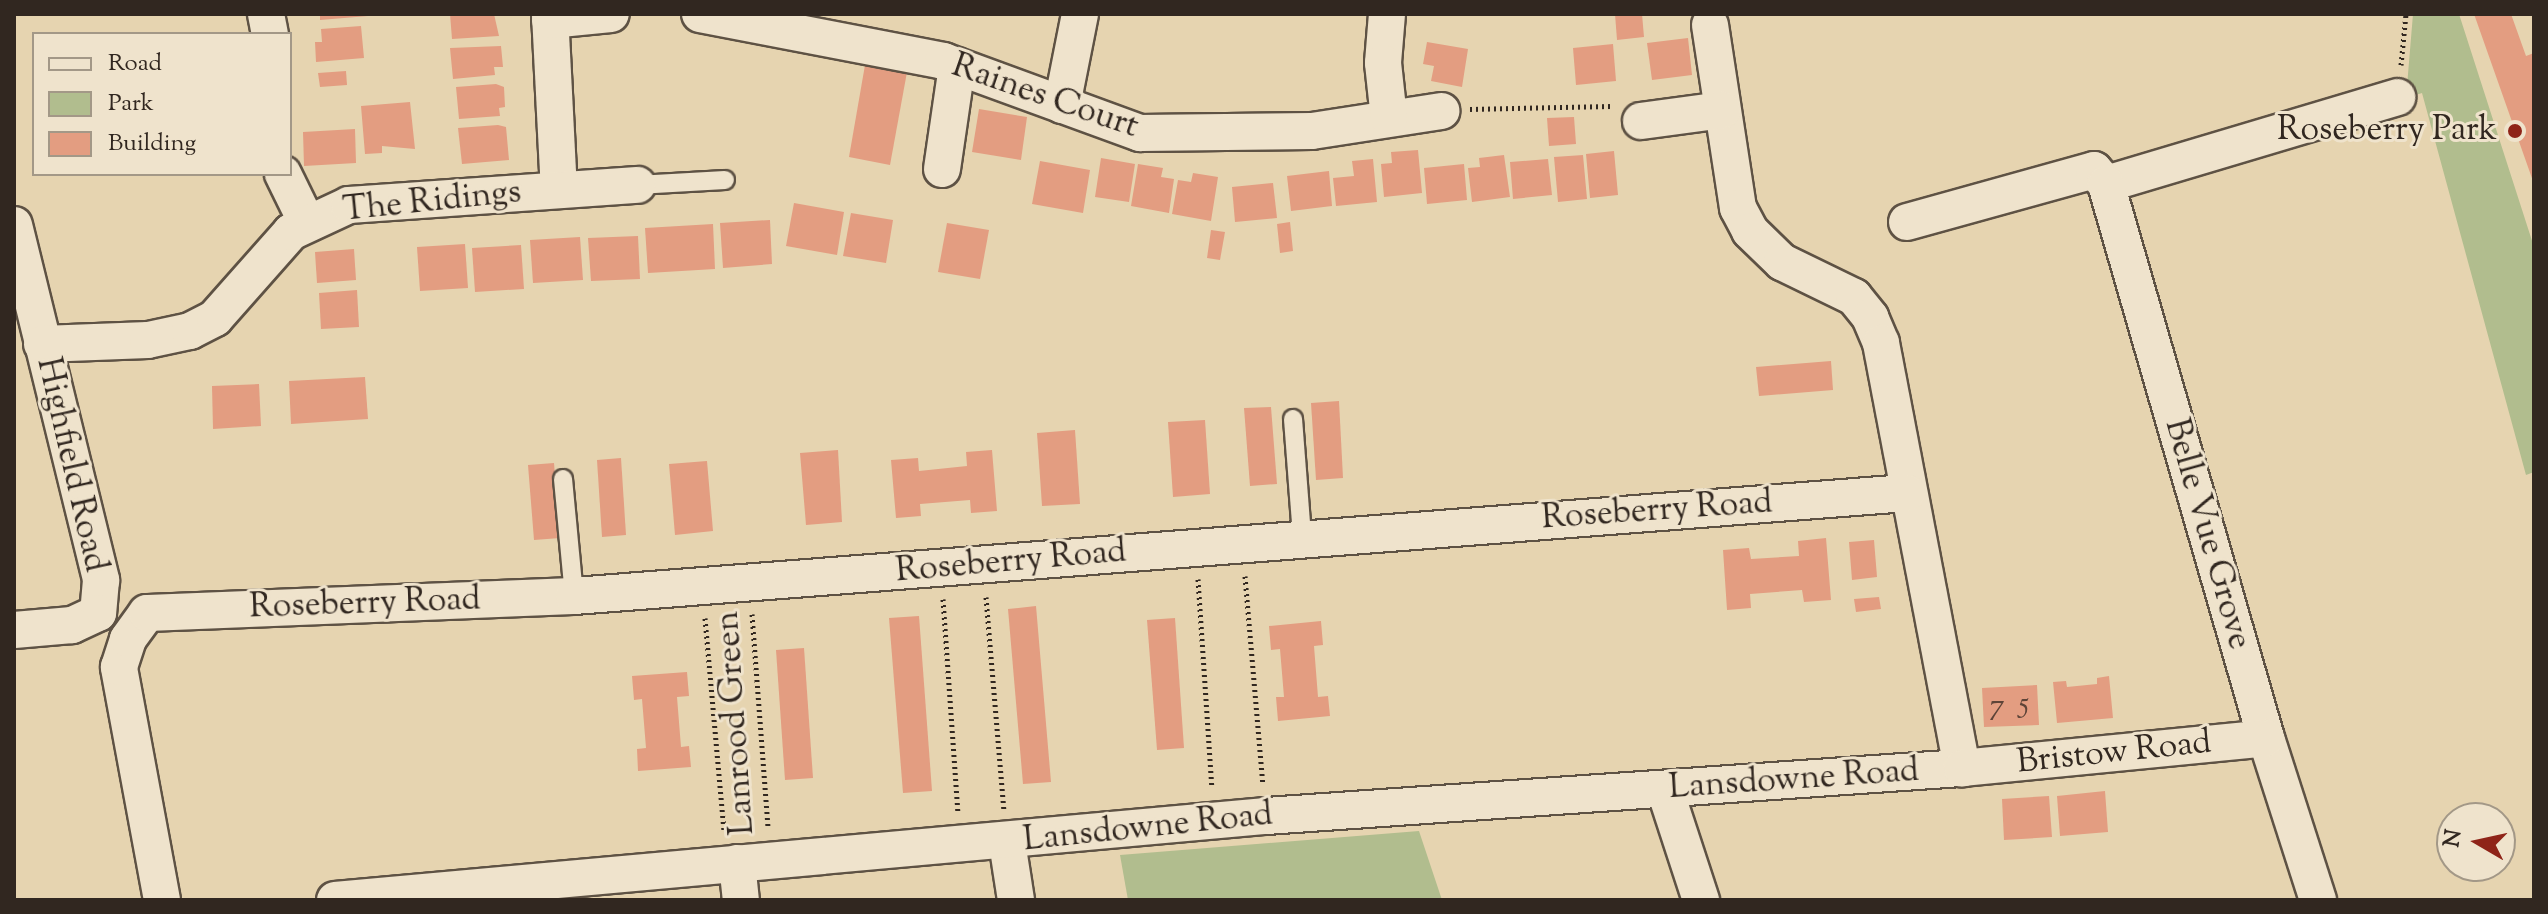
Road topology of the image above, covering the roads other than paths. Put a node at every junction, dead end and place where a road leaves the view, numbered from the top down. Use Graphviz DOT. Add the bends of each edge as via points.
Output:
graph roads {
  1 [pos="611,14"];
  2 [pos="700,14"];
  3 [pos="1080,14"];
  4 [pos="1387,14"];
  5 [pos="550,17"];
  6 [pos="1707,20"];
  7 [pos="791,24"];
  8 [pos="957,66"];
  9 [pos="2397,97"];
  10 [pos="1062,105"];
  11 [pos="1722,110"];
  12 [pos="1441,111"];
  13 [pos="1630,113"];
  14 [pos="1389,118"];
  15 [pos="942,169"];
  16 [pos="284,176"];
  17 [pos="2100,177"];
  18 [pos="725,180"];
  19 [pos="637,185"];
  20 [pos="559,190"];
  21 [pos="306,221"];
  22 [pos="1907,222"];
  23 [pos="14,225"];
  24 [pos="42,344"];
  25 [pos="1293,419"];
  26 [pos="563,479"];
  27 [pos="1907,493"];
  28 [pos="1302,537"];
  29 [pos="574,596"];
  30 [pos="14,630"];
  31 [pos="2266,738"];
  32 [pos="1962,768"];
  33 [pos="1665,790"];
  34 [pos="1007,842"];
  35 [pos="745,863"];
  36 [pos="162,900"];
  37 [pos="335,900"];
  38 [pos="741,900"];
  39 [pos="1016,900"];
  40 [pos="1701,900"];
  41 [pos="2318,900"];
  1 -- 5 [label="street"];
  2 -- 7 [label="street, Raines Court"];
  3 -- 10 [label="street"];
  4 -- 14 [label="street" via="1383,63"];
  5 -- 20 [label="street, The Ridings"];
  6 -- 11 [label="street"];
  7 -- 8 [label="street, Raines Court"];
  8 -- 10 [label="street, Raines Court"];
  8 -- 15 [label="street"];
  9 -- 17 [label="street"];
  10 -- 14 [label="street, Raines Court" via="1140,133 1312,131"];
  11 -- 13 [label="street"];
  11 -- 27 [label="street" via="1738,208 1750,231 1782,262 1854,297 1870,317 1881,343"];
  12 -- 14 [label="street, Raines Court"];
  16 -- 21 [label="street, The Ridings"];
  17 -- 22 [label="street"];
  17 -- 31 [label="street, Belle Vue Grove"];
  18 -- 19 [label="lane"];
  19 -- 20 [label="street, The Ridings"];
  20 -- 21 [label="street, The Ridings" via="349,205"];
  21 -- 24 [label="street, The Ridings" via="215,318 190,331 148,340"];
  23 -- 24 [label="street, Highfield Road"];
  24 -- 30 [label="street, Highfield Road" via="101,580 98,613 72,625"];
  25 -- 28 [label="lane"];
  26 -- 29 [label="lane"];
  27 -- 28 [label="street, Roseberry Road"];
  27 -- 32 [label="street"];
  28 -- 29 [label="street, Roseberry Road"];
  29 -- 36 [label="street, Roseberry Road" via="147,613 128,639 119,667"];
  31 -- 32 [label="street, Bristow Road"];
  31 -- 41 [label="street, Belle Vue Grove"];
  32 -- 33 [label="street, Lansdowne Road"];
  33 -- 34 [label="street, Lansdowne Road" via="1266,816"];
  33 -- 40 [label="street"];
  34 -- 35 [label="street, Lansdowne Road"];
  34 -- 39 [label="street"];
  35 -- 37 [label="street, Lansdowne Road"];
  35 -- 38 [label="street"];
}
